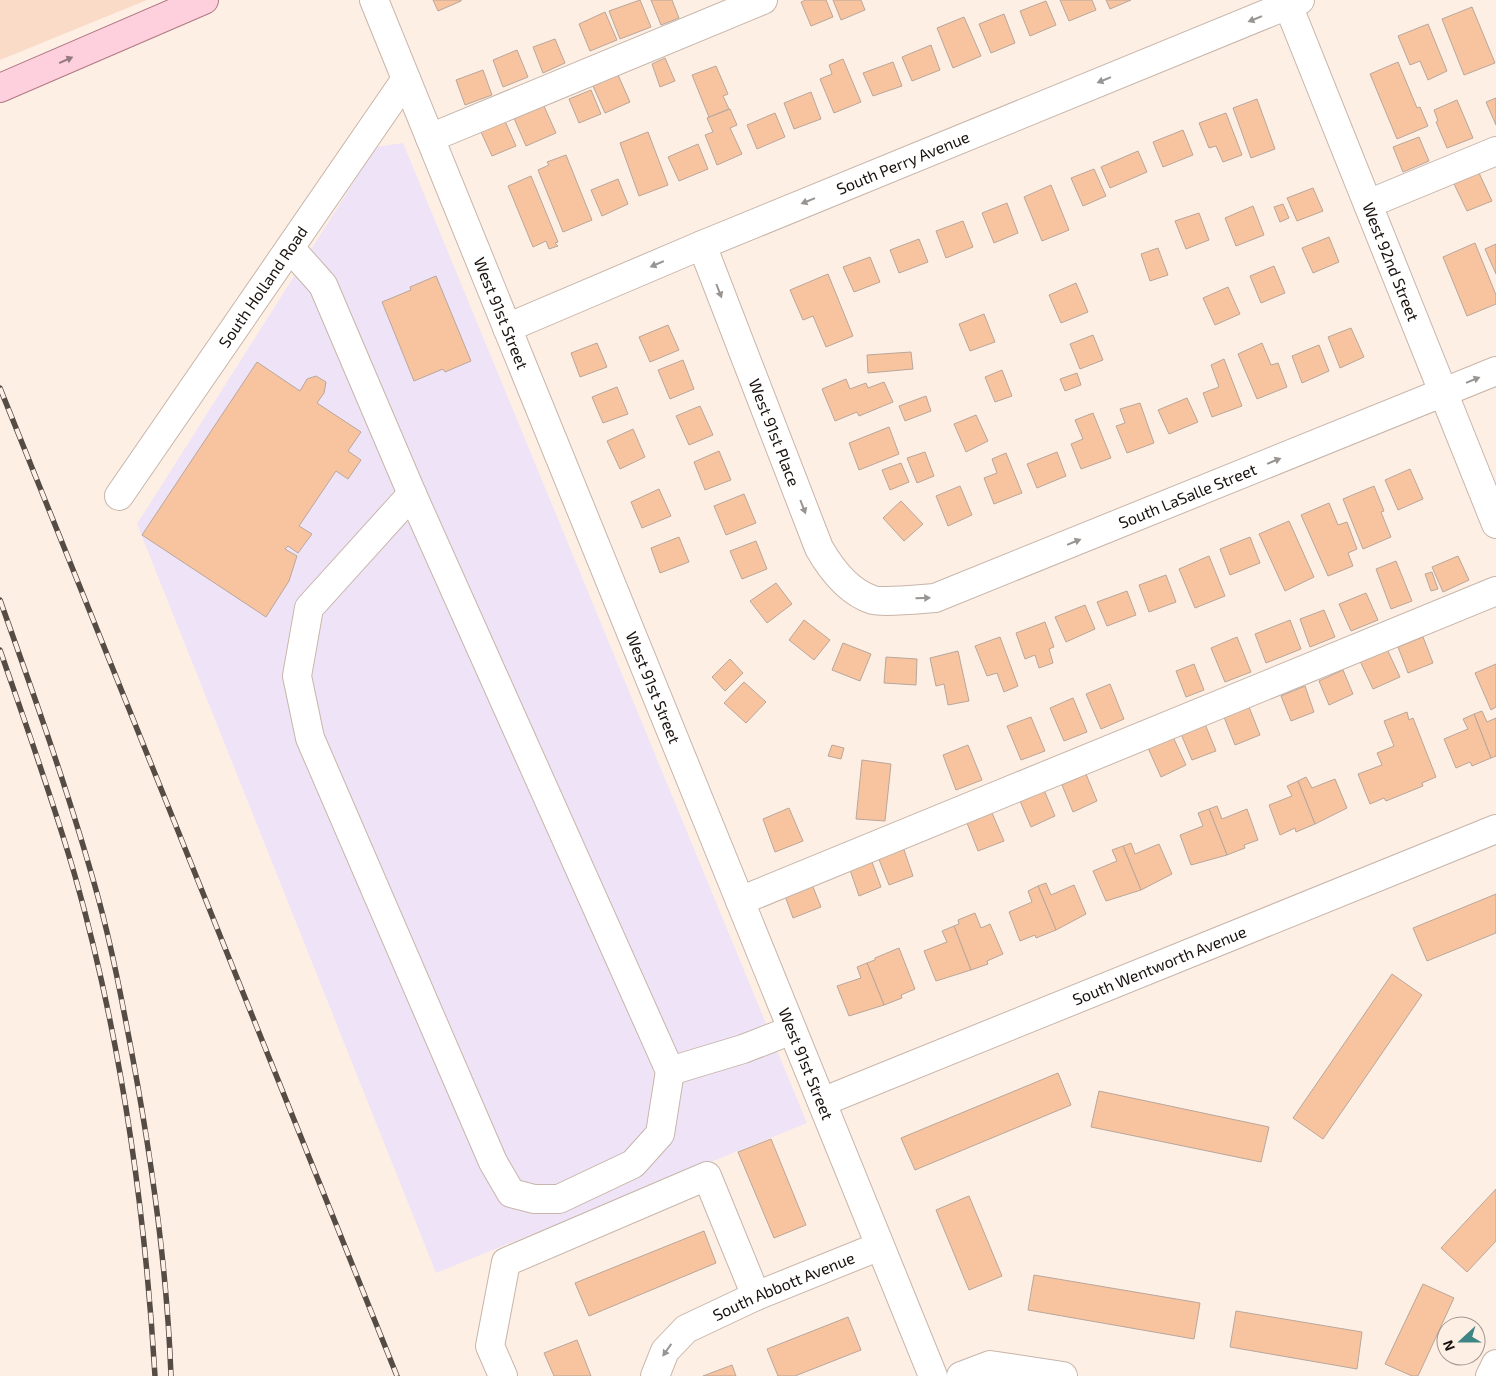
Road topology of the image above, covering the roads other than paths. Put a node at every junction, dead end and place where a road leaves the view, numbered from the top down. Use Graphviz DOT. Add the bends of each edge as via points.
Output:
graph roads {
  1 [pos="204,0"];
  2 [pos="374,0"];
  3 [pos="763,0"];
  4 [pos="1291,2"];
  5 [pos="406,79"];
  6 [pos="0,88"];
  7 [pos="430,138"];
  8 [pos="1496,151"];
  9 [pos="1368,204"];
  10 [pos="702,245"];
  11 [pos="290,248"];
  12 [pos="507,328"];
  13 [pos="1496,371"];
  14 [pos="1443,392"];
  15 [pos="412,494"];
  16 [pos="119,496"];
  17 [pos="1496,524"];
  18 [pos="1496,590"];
  19 [pos="874,600"];
  20 [pos="1496,829"];
  21 [pos="740,901"];
  22 [pos="792,1030"];
  23 [pos="670,1071"];
  24 [pos="822,1102"];
  25 [pos="880,1246"];
  26 [pos="756,1296"];
  27 [pos="1496,1364"];
  28 [pos="502,1376"];
  29 [pos="656,1376"];
  30 [pos="933,1376"];
  31 [pos="961,1376"];
  32 [pos="1064,1376"];
  33 [pos="1490,1376"];
  6 -- 1 [label="main road, one-way"];
  2 -- 5 [label="street, West 91st Street"];
  3 -- 7 [label="street"];
  4 -- 9 [label="street, West 92nd Street"];
  4 -- 10 [label="street, South Perry Avenue, one-way"];
  5 -- 7 [label="street, West 91st Street"];
  5 -- 11 [label="street, South Holland Road"];
  7 -- 12 [label="street, West 91st Street"];
  8 -- 9 [label="street"];
  9 -- 14 [label="street, West 92nd Street"];
  10 -- 12 [label="street, South Perry Avenue, one-way"];
  10 -- 19 [label="street, West 91st Place, one-way" via="819,548 833,571 856,591"];
  11 -- 15 [label="street" via="323,285"];
  11 -- 16 [label="street, South Holland Road"];
  12 -- 21 [label="street, West 91st Street"];
  14 -- 13 [label="street, South LaSalle Street, one-way"];
  14 -- 17 [label="street, West 92nd Street"];
  19 -- 14 [label="street, South LaSalle Street, one-way" via="935,598"];
  15 -- 23 [label="street"];
  15 -- 23 [label="street" via="309,608 297,676 310,738 493,1162 511,1193 534,1199 559,1199 633,1164 660,1134"];
  18 -- 21 [label="street"];
  20 -- 24 [label="street, South Wentworth Avenue"];
  21 -- 22 [label="street, West 91st Street"];
  22 -- 23 [label="street"];
  22 -- 24 [label="street, West 91st Street"];
  24 -- 25 [label="street, West 91st Street"];
  25 -- 26 [label="street, South Abbott Avenue"];
  25 -- 30 [label="street, West 91st Street"];
  26 -- 28 [label="street" via="707,1176 506,1262 490,1346"];
  26 -- 29 [label="street, South Abbott Avenue, one-way" via="686,1329 665,1351"];
  27 -- 33 [label="street"];
  31 -- 32 [label="street" via="990,1365"];
}
